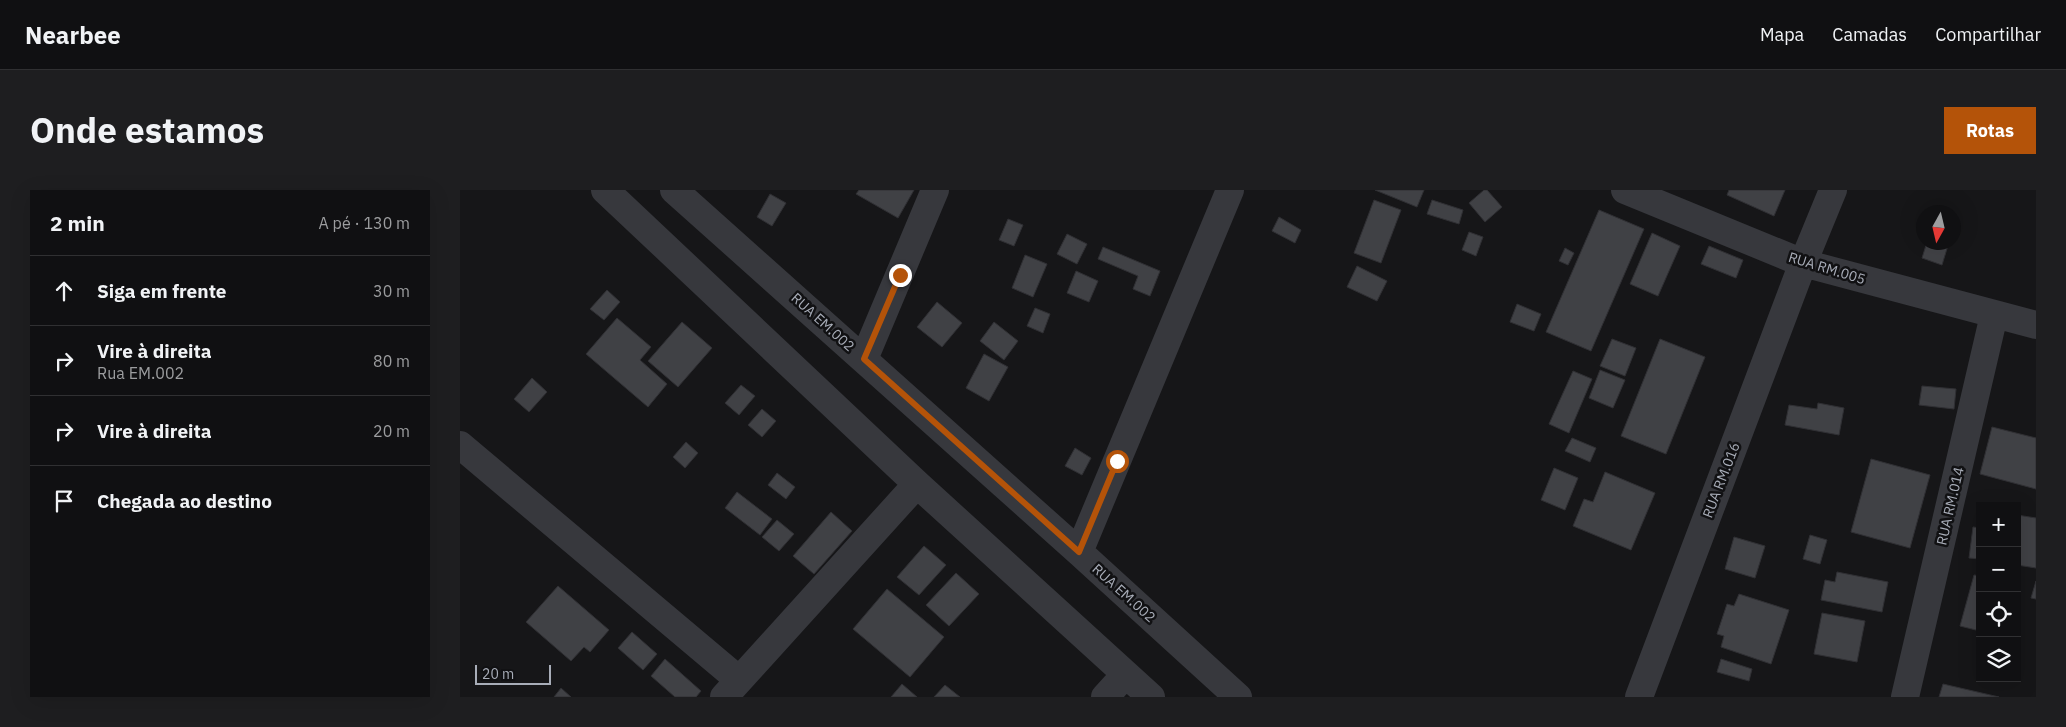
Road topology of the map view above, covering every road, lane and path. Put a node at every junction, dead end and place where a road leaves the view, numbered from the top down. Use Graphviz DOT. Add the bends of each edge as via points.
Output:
graph roads {
  1 [pos="605,190"];
  2 [pos="674,190"];
  3 [pos="935,190"];
  4 [pos="1230,190"];
  5 [pos="1625,190"];
  6 [pos="1834,190"];
  7 [pos="1803,263"];
  8 [pos="1994,315"];
  9 [pos="2036,324"];
  10 [pos="864,359"];
  11 [pos="460,445"];
  12 [pos="917,484"];
  13 [pos="1079,552"];
  14 [pos="1125,674"];
  15 [pos="731,688"];
  16 [pos="1105,697"];
  17 [pos="1151,697"];
  18 [pos="1238,697"];
  19 [pos="1639,697"];
  20 [pos="1905,697"];
  1 -- 12 [label="street"];
  2 -- 10 [label="street, RUA EM.002"];
  3 -- 10 [label="street"];
  4 -- 13 [label="street"];
  5 -- 7 [label="street, RUA RM.005"];
  6 -- 7 [label="street, RUA RM.016"];
  7 -- 8 [label="street, RUA RM.005"];
  7 -- 19 [label="street, RUA RM.016"];
  8 -- 9 [label="street, RUA RM.005"];
  8 -- 20 [label="street, RUA RM.014"];
  10 -- 13 [label="street, RUA EM.002"];
  11 -- 15 [label="street"];
  12 -- 14 [label="street"];
  12 -- 15 [label="street"];
  13 -- 18 [label="street, RUA EM.002"];
  14 -- 16 [label="street"];
  14 -- 17 [label="street"];
}
